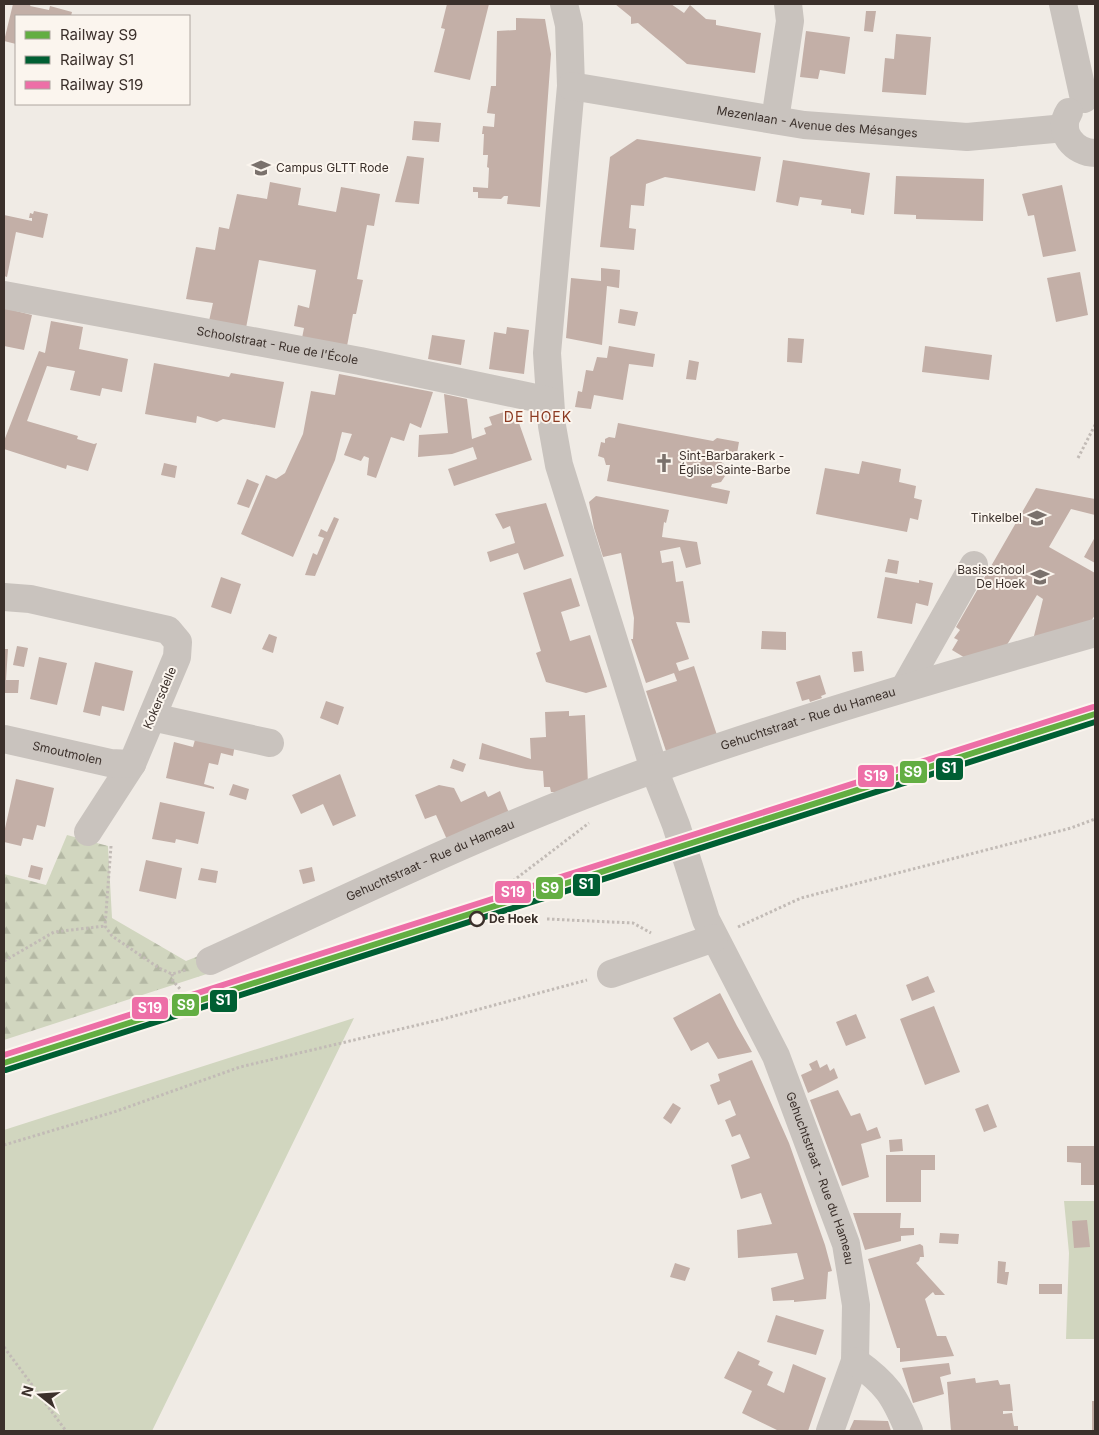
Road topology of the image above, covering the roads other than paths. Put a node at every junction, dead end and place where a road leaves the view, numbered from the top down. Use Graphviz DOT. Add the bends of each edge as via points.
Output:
graph roads {
  1 [pos="564,4"];
  2 [pos="788,4"];
  3 [pos="1063,4"];
  4 [pos="571,86"];
  5 [pos="1090,98"];
  6 [pos="775,120"];
  7 [pos="1065,128"];
  8 [pos="1095,153"];
  9 [pos="4,295"];
  10 [pos="550,401"];
  11 [pos="974,565"];
  12 [pos="4,597"];
  13 [pos="1095,633"];
  14 [pos="905,687"];
  15 [pos="152,716"];
  16 [pos="4,739"];
  17 [pos="270,743"];
  18 [pos="132,764"];
  19 [pos="654,769"];
  20 [pos="88,832"];
  21 [pos="710,929"];
  22 [pos="210,961"];
  23 [pos="611,974"];
  24 [pos="855,1361"];
  25 [pos="830,1431"];
  26 [pos="909,1431"];
  1 -- 4 [label="street, Gehuchtstraat - Rue du Hameau" via="569,26"];
  2 -- 6 [label="street" via="790,21"];
  3 -- 5 [label="street"];
  4 -- 6 [label="street, Mezenlaan - Avenue des Mésanges"];
  4 -- 10 [label="street, Gehuchtstraat - Rue du Hameau" via="547,353"];
  5 -- 7 [label="street" via="1074,105 1066,116"];
  6 -- 7 [label="street, Mezenlaan - Avenue des Mésanges" via="967,137"];
  7 -- 8 [label="street" via="1068,139 1076,148"];
  9 -- 10 [label="street, Schoolstraat - Rue de l'École" via="360,361"];
  10 -- 19 [label="street, Gehuchtstraat - Rue du Hameau" via="564,482"];
  11 -- 14 [label="street, Gehuchtstraat - Rue du Hameau"];
  12 -- 15 [label="street, Kokersdelle" via="30,599 168,630 178,642 178,657"];
  13 -- 14 [label="street, Gehuchtstraat - Rue du Hameau"];
  14 -- 19 [label="street, Gehuchtstraat - Rue du Hameau"];
  15 -- 17 [label="street"];
  15 -- 18 [label="street, Kokersdelle"];
  16 -- 18 [label="street, Smoutmolen" via="110,763"];
  18 -- 20 [label="street, Kokersdelle"];
  19 -- 21 [label="street, Gehuchtstraat - Rue du Hameau"];
  19 -- 22 [label="street, Gehuchtstraat - Rue du Hameau" via="526,819"];
  21 -- 23 [label="street"];
  21 -- 24 [label="street, Gehuchtstraat - Rue du Hameau" via="776,1056 846,1244 856,1305"];
  24 -- 25 [label="street, Gehuchtstraat - Rue du Hameau"];
  24 -- 26 [label="street" via="889,1390"];
}
